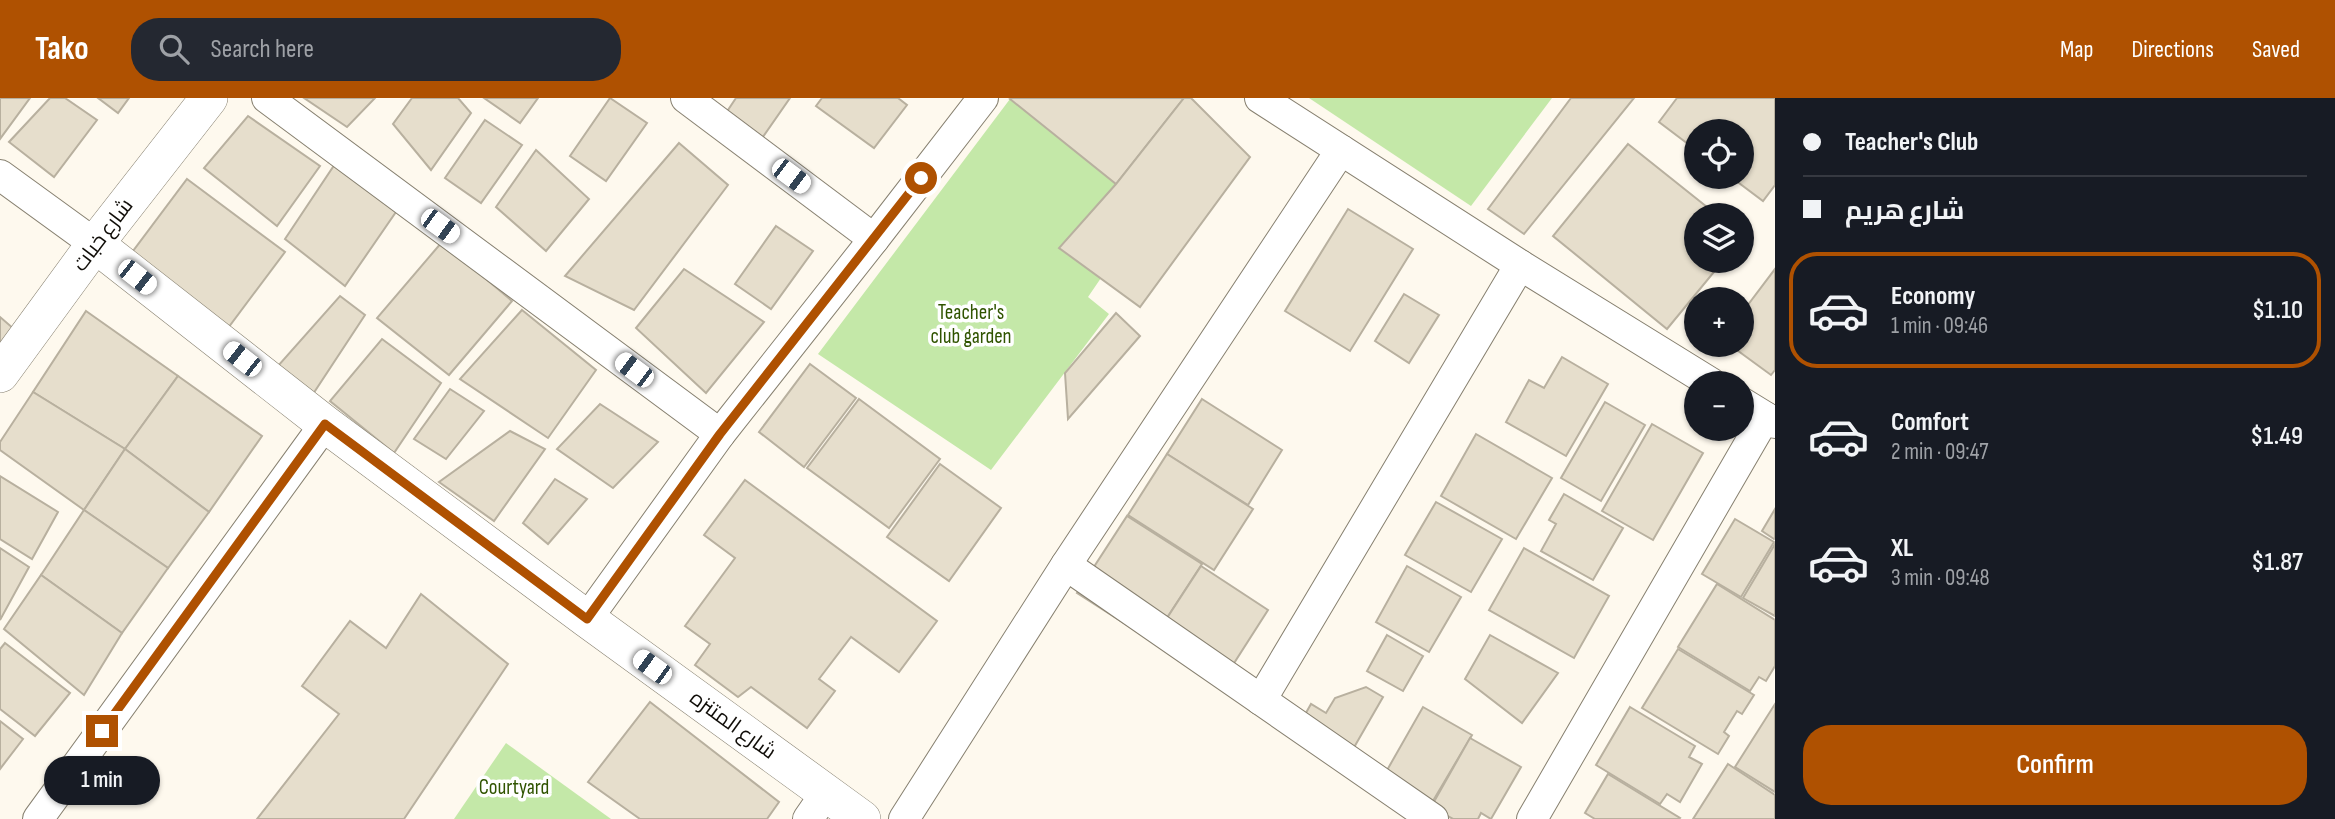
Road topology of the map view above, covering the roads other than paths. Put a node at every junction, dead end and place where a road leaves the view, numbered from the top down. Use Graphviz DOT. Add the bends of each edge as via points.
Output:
graph roads {
  1 [pos="209,98"];
  2 [pos="267,98"];
  3 [pos="686,98"];
  4 [pos="982,98"];
  5 [pos="1260,98"];
  6 [pos="1340,150"];
  7 [pos="0,175"];
  8 [pos="874,239"];
  9 [pos="95,244"];
  10 [pos="1520,265"];
  11 [pos="1692,371"];
  12 [pos="0,374"];
  13 [pos="1760,414"];
  14 [pos="325,424"];
  15 [pos="720,434"];
  16 [pos="1066,565"];
  17 [pos="587,619"];
  18 [pos="1261,700"];
  19 [pos="817,806"];
  20 [pos="38,819"];
  21 [pos="862,819"];
  22 [pos="904,819"];
  23 [pos="1433,819"];
  24 [pos="1532,819"];
  1 -- 9 [label="street, شارع خبات"];
  2 -- 15 [label="street"];
  3 -- 8 [label="street"];
  4 -- 8 [label="street"];
  5 -- 6 [label="street"];
  6 -- 10 [label="street"];
  6 -- 16 [label="street"];
  7 -- 9 [label="street, شارع المتنزه"];
  8 -- 15 [label="street"];
  9 -- 12 [label="street, شارع خبات"];
  9 -- 14 [label="street, شارع المتنزه"];
  10 -- 11 [label="street"];
  10 -- 18 [label="street"];
  13 -- 24 [label="street"];
  14 -- 17 [label="street, شارع المتنزه"];
  14 -- 20 [label="street"];
  15 -- 17 [label="street"];
  16 -- 18 [label="street"];
  16 -- 22 [label="street"];
  17 -- 19 [label="street, شارع المتنزه"];
  18 -- 23 [label="street"];
  19 -- 21 [label="street, شارع المتنزه"];
}
